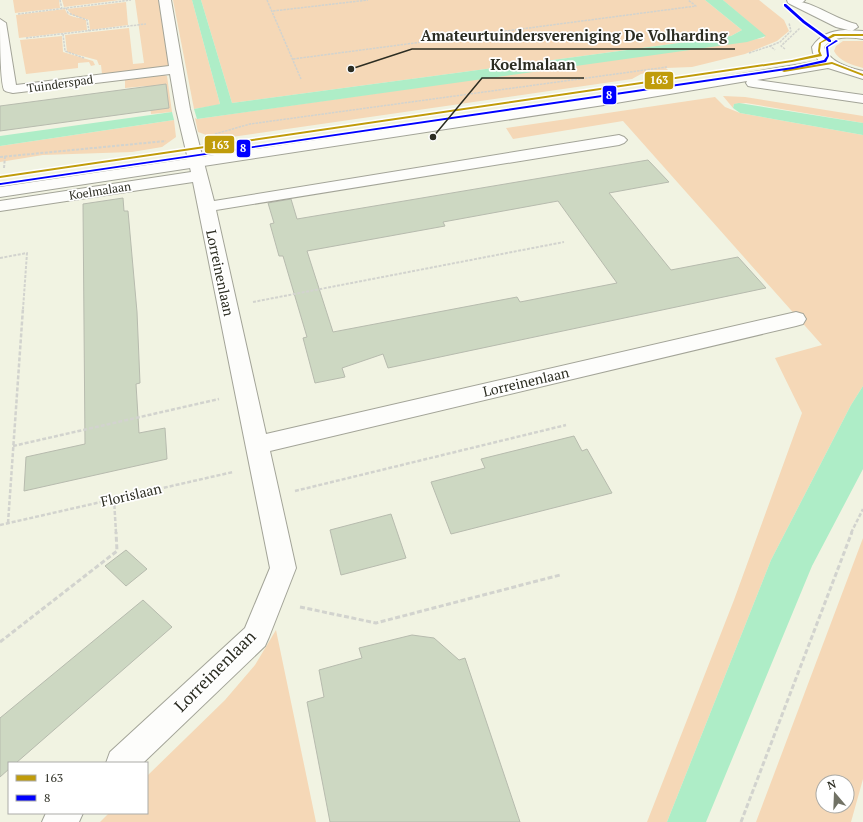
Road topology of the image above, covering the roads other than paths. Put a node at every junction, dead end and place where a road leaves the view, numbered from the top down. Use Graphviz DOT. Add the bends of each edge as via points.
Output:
graph roads {
  1 [pos="165,0"];
  2 [pos="794,0"];
  3 [pos="0,23"];
  4 [pos="858,28"];
  5 [pos="834,35"];
  6 [pos="863,35"];
  7 [pos="821,55"];
  8 [pos="832,63"];
  9 [pos="176,69"];
  10 [pos="863,75"];
  11 [pos="730,80"];
  12 [pos="863,99"];
  13 [pos="619,140"];
  14 [pos="196,162"];
  15 [pos="2,172"];
  16 [pos="0,192"];
  17 [pos="0,206"];
  18 [pos="206,207"];
  19 [pos="796,319"];
  20 [pos="259,455"];
  21 [pos="122,762"];
  22 [pos="66,814"];
  23 [pos="58,822"];
  1 -- 9 [label="street"];
  2 -- 4 [label="street" via="840,24"];
  2 -- 5 [label="street" via="808,17"];
  3 -- 9 [label="street, Tuinderspad" via="10,88 20,89"];
  5 -- 6 [label="street"];
  5 -- 7 [label="street" via="820,44"];
  7 -- 8 [label="street"];
  7 -- 14 [label="street, Koelmalaan"];
  8 -- 10 [label="street"];
  8 -- 11 [label="street, Koelmalaan"];
  9 -- 14 [label="street" via="184,116"];
  11 -- 12 [label="street"];
  11 -- 14 [label="street, Koelmalaan"];
  13 -- 18 [label="street"];
  14 -- 15 [label="street, Koelmalaan"];
  14 -- 16 [label="street, Koelmalaan"];
  14 -- 17 [label="street, Koelmalaan"];
  14 -- 18 [label="street, Lorreinenlaan"];
  18 -- 20 [label="street, Lorreinenlaan"];
  19 -- 20 [label="street, Lorreinenlaan"];
  20 -- 21 [label="street, Lorreinenlaan" via="283,568 255,637"];
  22 -- 23 [label="street"];
}
